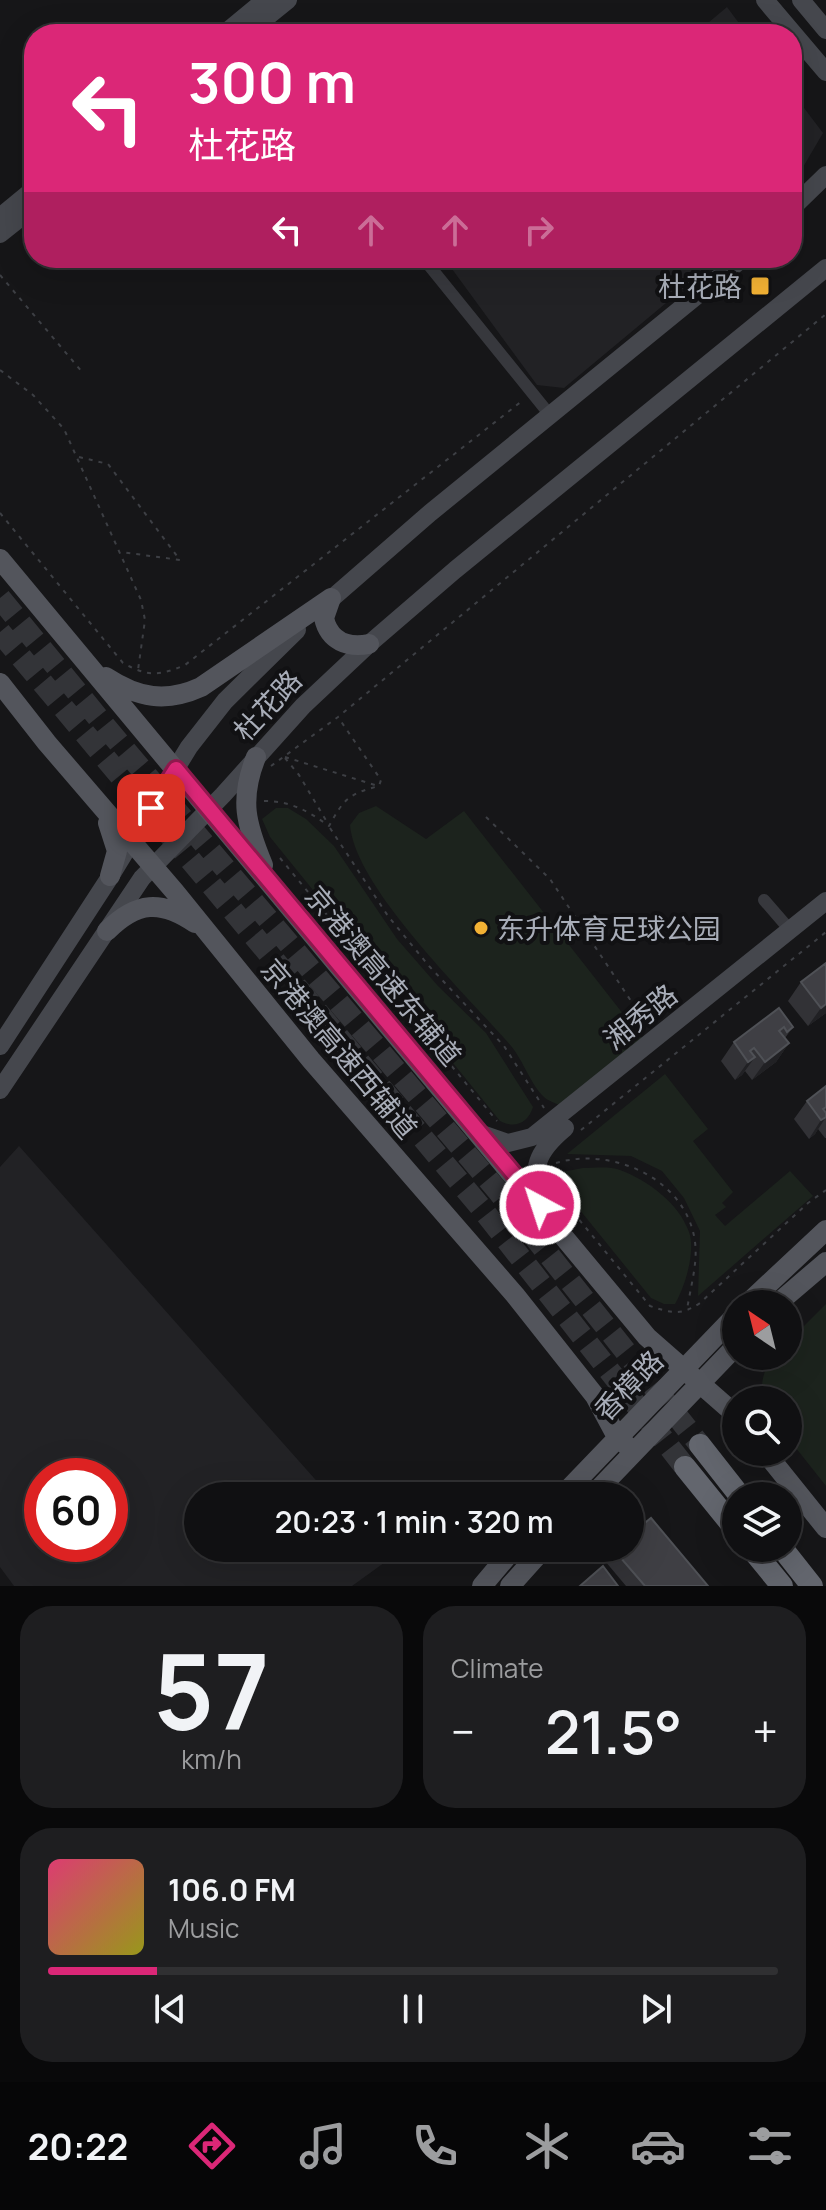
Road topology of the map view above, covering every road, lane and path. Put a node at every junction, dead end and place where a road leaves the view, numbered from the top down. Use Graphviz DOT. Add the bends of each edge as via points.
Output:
graph roads {
  1 [pos="265,0"];
  2 [pos="288,0"];
  3 [pos="755,0"];
  4 [pos="765,0"];
  5 [pos="801,0"];
  6 [pos="236,24"];
  7 [pos="258,24"];
  8 [pos="775,24"];
  9 [pos="785,24"];
  10 [pos="826,30"];
  11 [pos="802,44"];
  12 [pos="802,57"];
  13 [pos="826,72"];
  14 [pos="826,87"];
  15 [pos="826,175"];
  16 [pos="826,191"];
  17 [pos="24,197"];
  18 [pos="802,198"];
  19 [pos="802,210"];
  20 [pos="24,215"];
  21 [pos="0,217"];
  22 [pos="0,234"];
  23 [pos="431,268"];
  24 [pos="731,268"];
  25 [pos="826,269"];
  26 [pos="0,275"];
  27 [pos="826,314"];
  28 [pos="0,370"];
  29 [pos="83,373"];
  30 [pos="533,393"];
  31 [pos="550,415"];
  32 [pos="78,457"];
  33 [pos="0,513"];
  34 [pos="120,551"];
  35 [pos="0,559"];
  36 [pos="331,598"];
  37 [pos="369,644"];
  38 [pos="85,662"];
  39 [pos="138,671"];
  40 [pos="0,683"];
  41 [pos="338,717"];
  42 [pos="283,756"];
  43 [pos="262,765"];
  44 [pos="176,769"];
  45 [pos="379,786"];
  46 [pos="92,796"];
  47 [pos="259,800"];
  48 [pos="210,808"];
  49 [pos="486,817"];
  50 [pos="329,826"];
  51 [pos="130,842"];
  52 [pos="281,860"];
  53 [pos="153,865"];
  54 [pos="110,876"];
  55 [pos="274,886"];
  56 [pos="764,900"];
  57 [pos="826,901"];
  58 [pos="826,913"];
  59 [pos="790,930"];
  60 [pos="107,931"];
  61 [pos="826,932"];
  62 [pos="209,933"];
  63 [pos="656,1039"];
  64 [pos="0,1046"];
  65 [pos="0,1090"];
  66 [pos="554,1122"];
  67 [pos="504,1128"];
  68 [pos="580,1132"];
  69 [pos="479,1133"];
  70 [pos="549,1165"];
  71 [pos="549,1183"];
  72 [pos="826,1190"];
  73 [pos="540,1205"];
  74 [pos="826,1230"];
  75 [pos="826,1262"];
  76 [pos="762,1290"];
  77 [pos="793,1290"];
  78 [pos="687,1311"];
  79 [pos="722,1329"];
  80 [pos="722,1360"];
  81 [pos="683,1369"];
  82 [pos="700,1383"];
  83 [pos="722,1403"];
  84 [pos="617,1437"];
  85 [pos="700,1445"];
  86 [pos="633,1451"];
  87 [pos="776,1466"];
  88 [pos="685,1467"];
  89 [pos="575,1482"];
  90 [pos="605,1482"];
  91 [pos="729,1482"];
  92 [pos="722,1513"];
  93 [pos="826,1528"];
  94 [pos="502,1562"];
  95 [pos="531,1562"];
  96 [pos="762,1562"];
  97 [pos="793,1562"];
  98 [pos="482,1586"];
  99 [pos="510,1586"];
  100 [pos="782,1586"];
  101 [pos="812,1586"];
  1 -- 6 [label="street"];
  2 -- 7 [label="street"];
  3 -- 8 [label="street"];
  4 -- 9 [label="street"];
  5 -- 10 [label="street"];
  11 -- 13 [label="street"];
  12 -- 14 [label="street"];
  15 -- 18 [label="street"];
  16 -- 19 [label="street"];
  17 -- 21 [label="street"];
  20 -- 22 [label="street"];
  23 -- 30 [label="street"];
  24 -- 31 [label="street, 杜花路"];
  25 -- 37 [label="street, 杜花路"];
  26 -- 29 [label="path"];
  27 -- 41 [label="path"];
  28 -- 32 [label="path" via="51,413"];
  30 -- 31 [label="street"];
  30 -- 39 [label="path" via="185,665 166,673"];
  31 -- 36 [label="street, 杜花路"];
  32 -- 34 [label="path"];
  32 -- 34 [label="path" via="108,464 180,560"];
  33 -- 39 [label="path" via="123,663"];
  34 -- 39 [label="path" via="145,620"];
  35 -- 38 [label="main road, 京港澳高速东辅道"];
  36 -- 37 [label="main road" via="324,618 331,635 348,645"];
  36 -- 38 [label="main road" via="184,695 158,698 131,692"];
  36 -- 44 [label="street, 杜花路" via="225,701"];
  37 -- 43 [label="street, 杜花路" via="303,706"];
  38 -- 44 [label="main road, 京港澳高速东辅道"];
  40 -- 46 [label="main road, 京港澳高速西辅道"];
  41 -- 42 [label="path"];
  41 -- 45 [label="path" via="381,780"];
  42 -- 43 [label="path"];
  42 -- 45 [label="path"];
  42 -- 50 [label="path"];
  43 -- 48 [label="street, 杜花路"];
  43 -- 55 [label="main road" via="245,787 247,819"];
  44 -- 48 [label="main road, 京港澳高速东辅道"];
  44 -- 51 [label="street, 杜花路"];
  45 -- 50 [label="path" via="343,801"];
  46 -- 51 [label="main road, 京港澳高速西辅道"];
  46 -- 54 [label="main road" via="116,841"];
  47 -- 50 [label="path" via="305,808"];
  48 -- 53 [label="street, 杜花路"];
  48 -- 55 [label="main road, 京港澳高速东辅道"];
  49 -- 63 [label="path" via="550,879"];
  50 -- 66 [label="path" via="388,916 504,1046"];
  51 -- 53 [label="main road, 京港澳高速西辅道"];
  51 -- 54 [label="street, 杜花路"];
  52 -- 67 [label="path"];
  53 -- 60 [label="street, 杜花路"];
  53 -- 62 [label="main road, 京港澳高速西辅道"];
  54 -- 64 [label="street, 杜花路"];
  55 -- 69 [label="main road, 京港澳高速东辅道"];
  56 -- 59 [label="street"];
  57 -- 59 [label="street, 湘秀路"];
  58 -- 73 [label="street, 湘秀路" via="546,1143 536,1166"];
  59 -- 63 [label="street, 湘秀路"];
  60 -- 62 [label="main road" via="137,909 158,907 177,912"];
  60 -- 65 [label="street, 杜花路"];
  61 -- 68 [label="path"];
  62 -- 84 [label="main road, 京港澳高速西辅道" via="311,1060 515,1295 595,1396"];
  63 -- 66 [label="street, 湘秀路"];
  66 -- 69 [label="street, 湘秀路" via="519,1142"];
  69 -- 73 [label="main road, 京港澳高速东辅道"];
  70 -- 78 [label="path" via="601,1160 633,1165 661,1183 685,1210 695,1243"];
  71 -- 78 [label="path" via="650,1306"];
  72 -- 78 [label="path"];
  73 -- 81 [label="main road, 京港澳高速东辅道" via="647,1337"];
  74 -- 76 [label="main road"];
  75 -- 77 [label="main road"];
  79 -- 81 [label="main road, 香樟路"];
  80 -- 82 [label="main road, 香樟路"];
  81 -- 82 [label="main road, 京港澳高速东辅道"];
  81 -- 84 [label="main road, 香樟路"];
  82 -- 83 [label="main road, 京港澳高速东辅道"];
  82 -- 86 [label="main road, 香樟路"];
  84 -- 86 [label="main road, 京港澳高速西辅道"];
  84 -- 89 [label="main road, 香樟路"];
  85 -- 91 [label="highway"];
  86 -- 90 [label="main road, 香樟路"];
  87 -- 93 [label="main road"];
  88 -- 92 [label="highway"];
  94 -- 98 [label="main road"];
  95 -- 99 [label="main road"];
  96 -- 100 [label="highway"];
  97 -- 101 [label="highway"];
}
